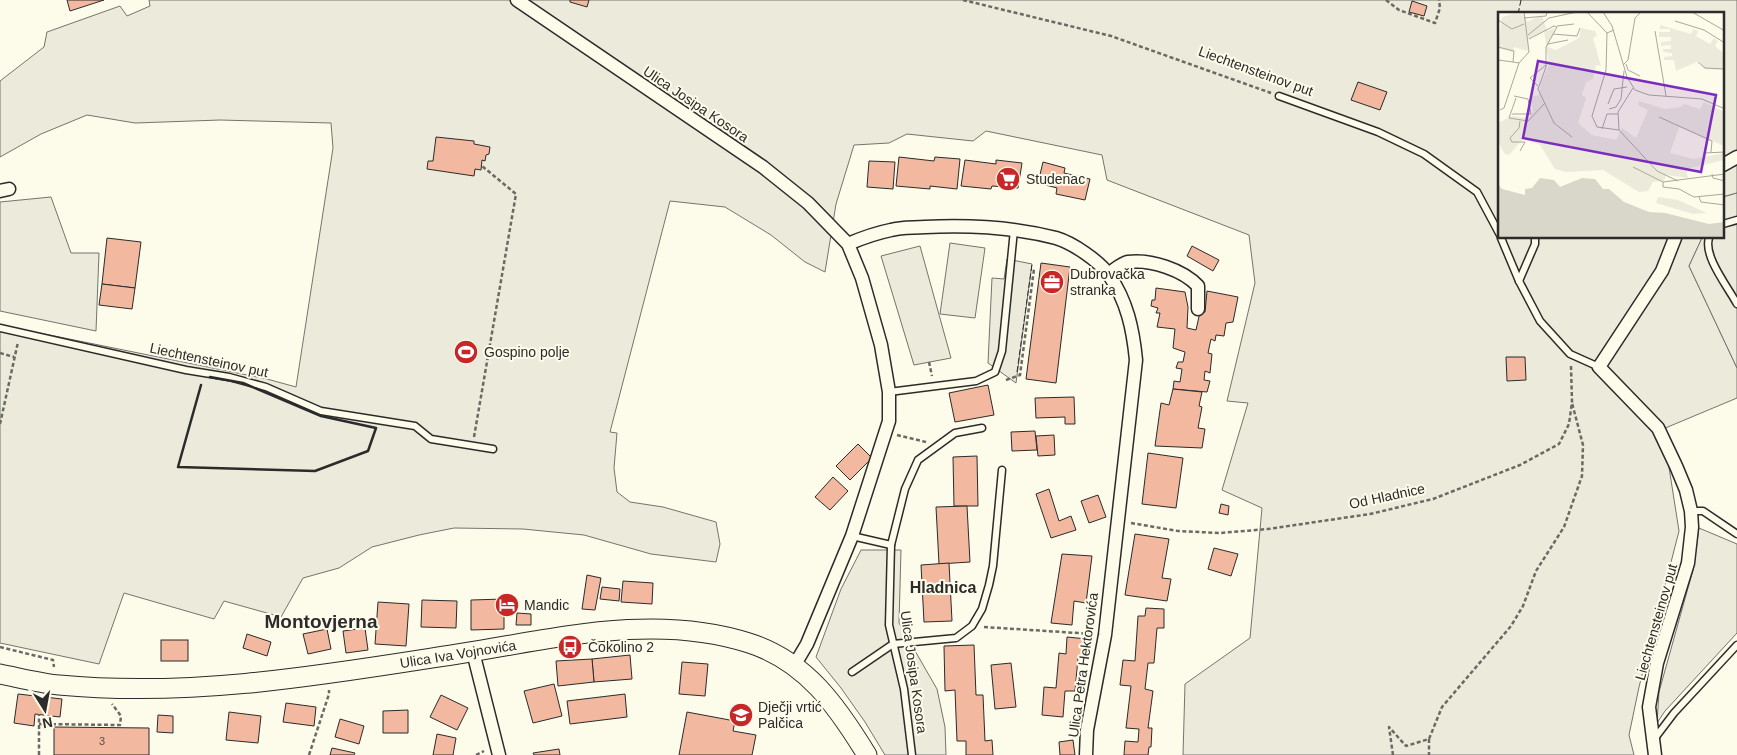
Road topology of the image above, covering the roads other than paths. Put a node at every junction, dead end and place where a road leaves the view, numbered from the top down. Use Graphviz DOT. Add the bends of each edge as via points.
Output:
graph roads {
  1 [pos="517,0"];
  2 [pos="1279,96"];
  3 [pos="1737,157"];
  4 [pos="1724,164"];
  5 [pos="1737,220"];
  6 [pos="1724,224"];
  7 [pos="1014,230"];
  8 [pos="1498,232"];
  9 [pos="1501,239"];
  10 [pos="1535,239"];
  11 [pos="1675,239"];
  12 [pos="1710,239"];
  13 [pos="848,244"];
  14 [pos="1108,274"];
  15 [pos="1519,281"];
  16 [pos="1737,304"];
  17 [pos="1198,309"];
  18 [pos="0,328"];
  19 [pos="1599,366"];
  20 [pos="889,392"];
  21 [pos="982,428"];
  22 [pos="493,449"];
  23 [pos="1002,470"];
  24 [pos="1690,511"];
  25 [pos="1737,534"];
  26 [pos="852,536"];
  27 [pos="890,546"];
  28 [pos="893,644"];
  29 [pos="1737,645"];
  30 [pos="473,652"];
  31 [pos="794,666"];
  32 [pos="852,672"];
  33 [pos="0,674"];
  34 [pos="1652,741"];
  35 [pos="499,755"];
  36 [pos="867,755"];
  37 [pos="912,755"];
  38 [pos="1086,755"];
  39 [pos="1655,755"];
  1 -- 13 [label="street, Ulica Josipa Kosora" via="763,167 808,203"];
  2 -- 8 [label="lane, Liechtensteinov put" via="1378,132 1424,154 1477,192"];
  3 -- 4 [label="street"];
  5 -- 6 [label="lane"];
  7 -- 13 [label="street" via="976,227 892,229"];
  7 -- 14 [label="street" via="1058,239 1087,254"];
  7 -- 20 [label="lane" via="1002,351 994,372 976,381"];
  9 -- 15 [label="lane, Liechtensteinov put"];
  10 -- 15 [label="lane" via="1536,244"];
  11 -- 19 [label="street" via="1662,271"];
  12 -- 16 [label="lane" via="1710,256"];
  13 -- 20 [label="street, Ulica Josipa Kosora" via="873,313"];
  14 -- 17 [label="street" via="1127,262 1148,262 1170,269 1198,286"];
  14 -- 38 [label="street, Ulica Petra Hektorovića" via="1123,301 1132,328 1136,360 1105,635 1087,730"];
  15 -- 19 [label="lane, Liechtensteinov put" via="1540,321 1570,354"];
  18 -- 22 [label="lane, Liechtensteinov put" via="229,377 266,387 321,411 415,426 431,439"];
  19 -- 24 [label="street, Liechtensteinov put" via="1658,428 1686,490"];
  20 -- 26 [label="street, Ulica Josipa Kosora" via="886,433"];
  21 -- 27 [label="lane, Ulica Josipa Kosora" via="955,434 918,460 905,490"];
  23 -- 28 [label="lane" via="993,566 982,609 972,626 956,638"];
  24 -- 25 [label="lane" via="1703,512"];
  24 -- 34 [label="street, Liechtensteinov put" via="1692,527 1688,563 1657,664 1649,707"];
  26 -- 27 [label="lane"];
  26 -- 31 [label="street, Ulica Josipa Kosora" via="807,644"];
  27 -- 28 [label="lane, Ulica Josipa Kosora" via="889,625"];
  28 -- 32 [label="lane"];
  28 -- 37 [label="lane, Ulica Josipa Kosora" via="904,689"];
  29 -- 34 [label="lane"];
  30 -- 31 [label="main road, Ulica Iva Vojnovića" via="608,631 663,628 750,643"];
  30 -- 33 [label="main road, Ulica Iva Vojnovića" via="236,685 172,689 59,685"];
  30 -- 35 [label="street"];
  31 -- 36 [label="main road, Ulica Iva Vojnovića" via="828,698"];
  34 -- 39 [label="street, Liechtensteinov put"];
}
